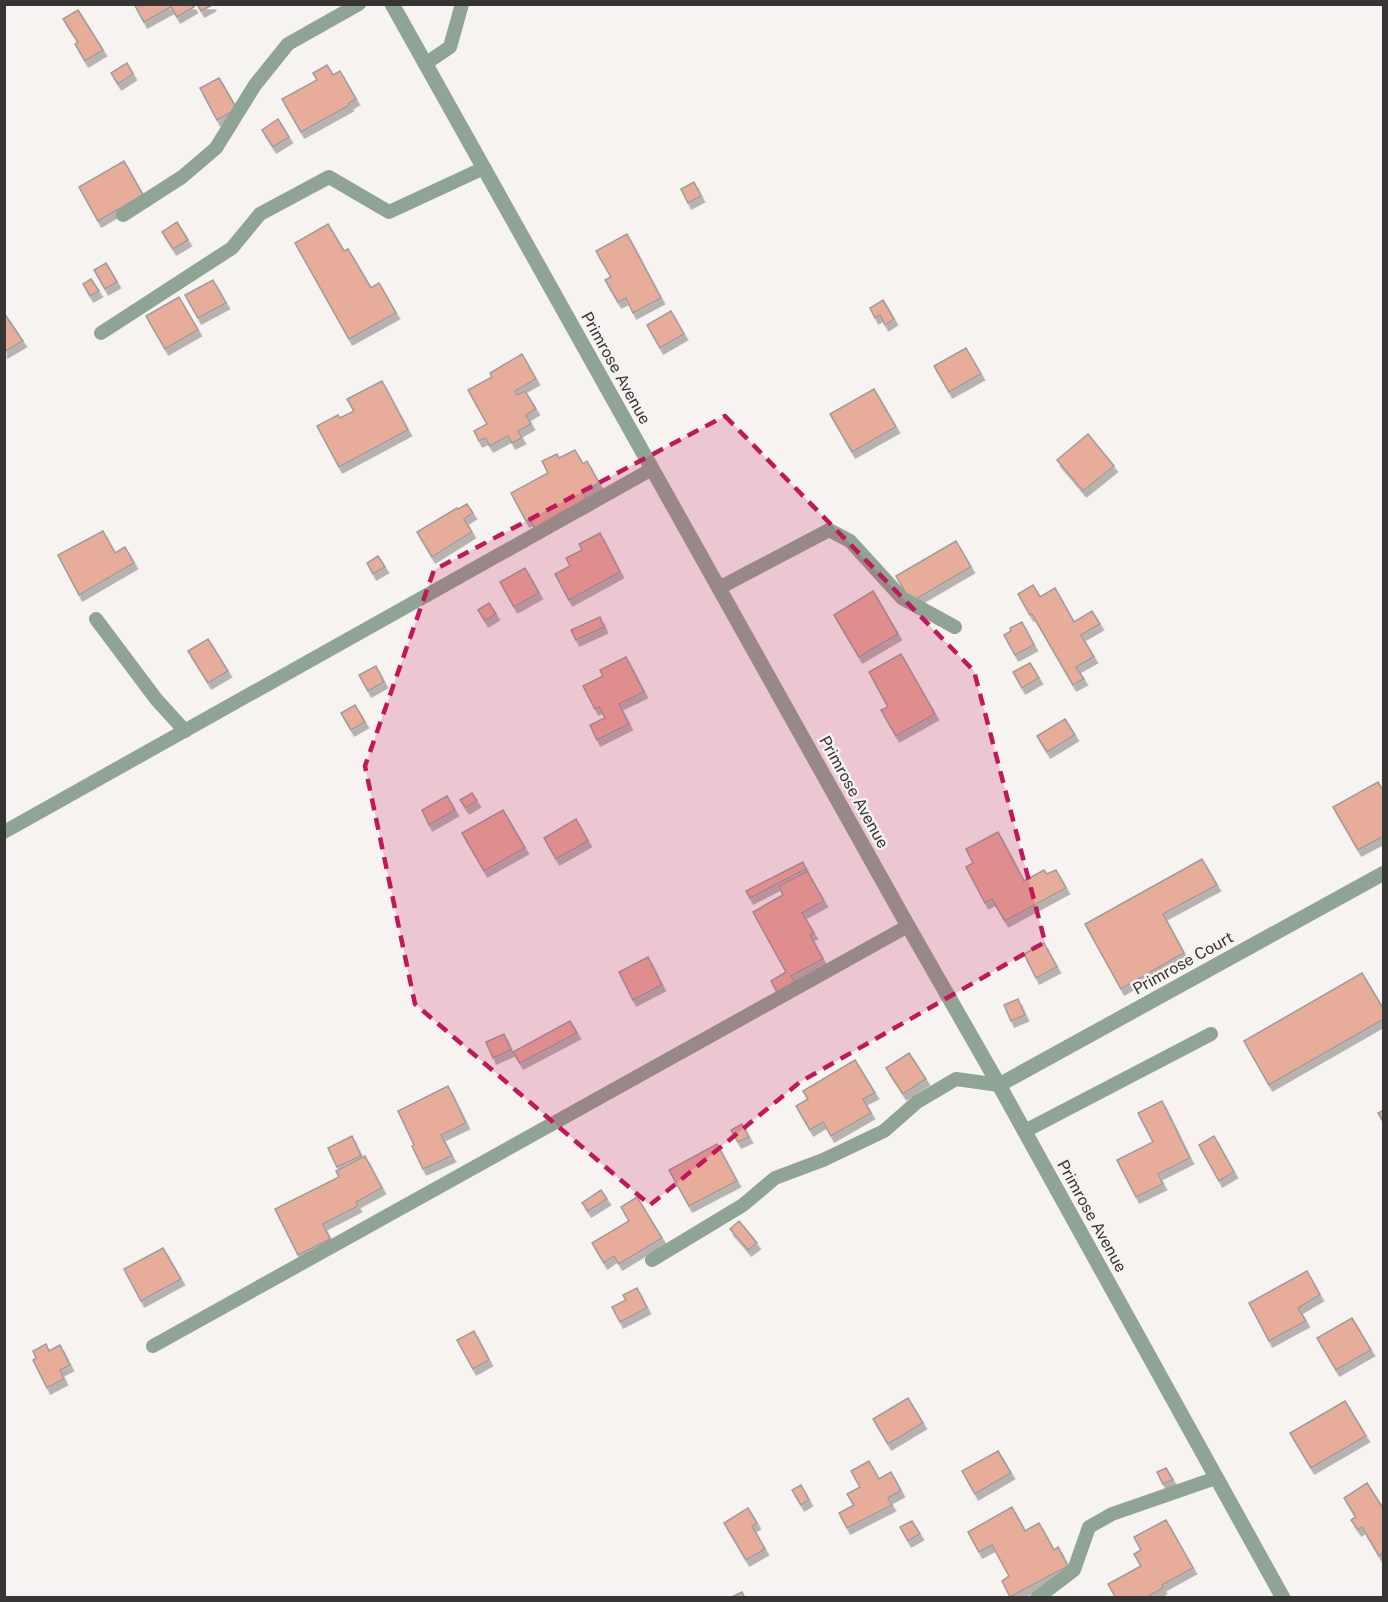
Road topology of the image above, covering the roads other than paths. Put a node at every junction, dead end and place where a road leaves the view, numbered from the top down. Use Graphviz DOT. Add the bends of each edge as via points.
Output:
graph roads {
  1 [pos="359,4"];
  2 [pos="392,4"];
  3 [pos="462,4"];
  4 [pos="425,64"];
  5 [pos="484,168"];
  6 [pos="123,215"];
  7 [pos="101,333"];
  8 [pos="652,469"];
  9 [pos="719,588"];
  10 [pos="96,619"];
  11 [pos="955,627"];
  12 [pos="185,731"];
  13 [pos="4,831"];
  14 [pos="1383,873"];
  15 [pos="908,926"];
  16 [pos="1211,1034"];
  17 [pos="999,1085"];
  18 [pos="1025,1131"];
  19 [pos="652,1260"];
  20 [pos="153,1346"];
  21 [pos="1216,1478"];
  22 [pos="1037,1598"];
  23 [pos="1283,1598"];
  1 -- 6 [label="lane" via="288,45 255,85 216,148 182,177"];
  2 -- 4 [label="street, Primrose Avenue"];
  3 -- 4 [label="lane" via="450,47"];
  4 -- 5 [label="street, Primrose Avenue"];
  5 -- 7 [label="lane" via="389,212 329,177 260,214 232,248"];
  5 -- 8 [label="street, Primrose Avenue"];
  8 -- 9 [label="street, Primrose Avenue"];
  8 -- 12 [label="lane"];
  9 -- 11 [label="lane" via="829,531 850,541 902,598"];
  9 -- 15 [label="street, Primrose Avenue"];
  10 -- 12 [label="lane"];
  12 -- 13 [label="lane"];
  14 -- 17 [label="street, Primrose Court"];
  15 -- 17 [label="street, Primrose Avenue"];
  15 -- 20 [label="lane"];
  16 -- 18 [label="lane"];
  17 -- 18 [label="street, Primrose Avenue"];
  17 -- 19 [label="lane" via="956,1079 918,1102 884,1131 775,1178 743,1205"];
  18 -- 21 [label="street, Primrose Avenue"];
  21 -- 22 [label="lane" via="1112,1514 1089,1527 1074,1570"];
  21 -- 23 [label="street, Primrose Avenue"];
}
